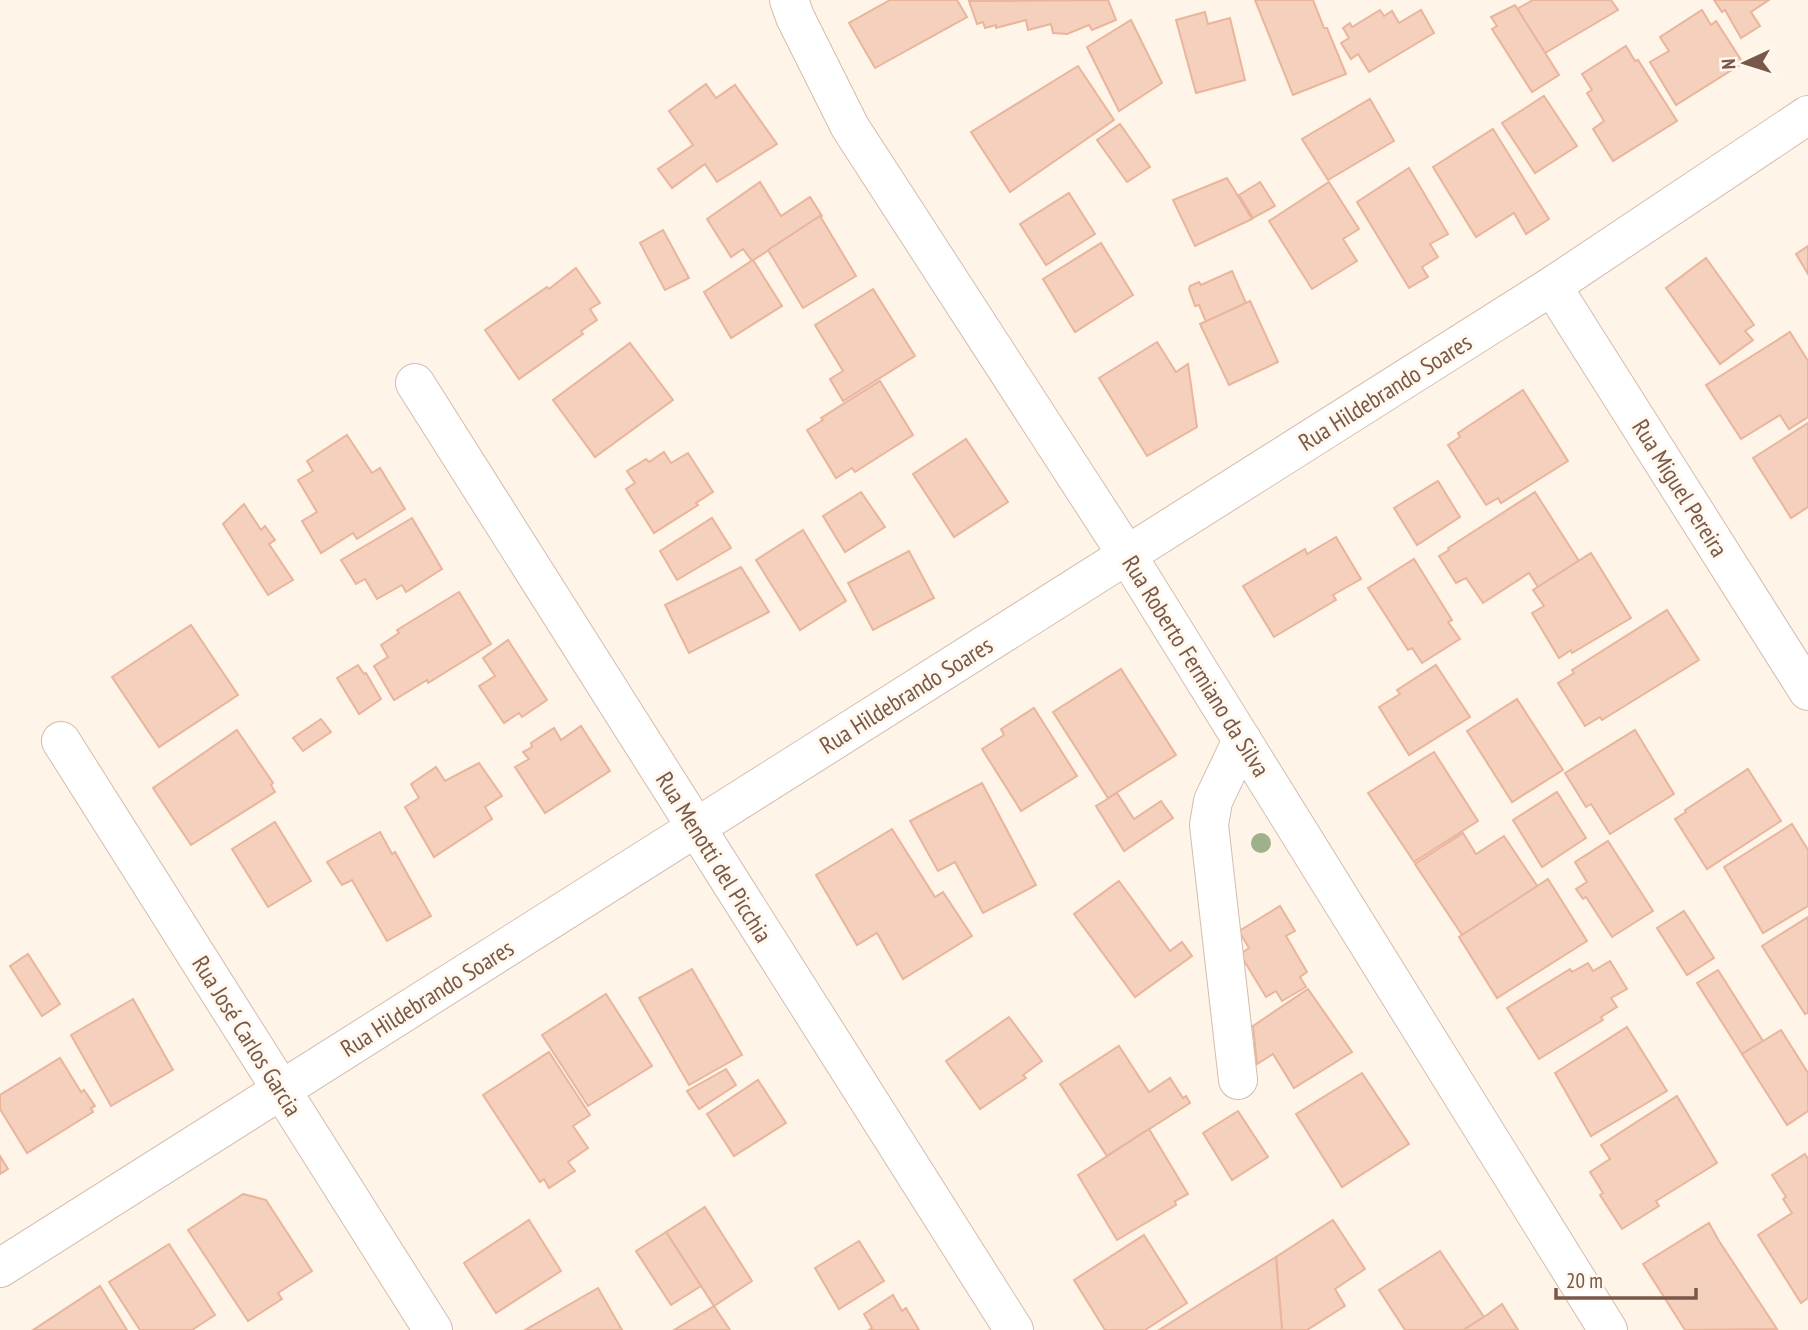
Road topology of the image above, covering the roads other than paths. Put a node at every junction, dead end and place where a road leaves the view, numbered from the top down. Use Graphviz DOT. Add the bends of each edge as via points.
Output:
graph roads {
  1 [pos="789,0"];
  2 [pos="1808,115"];
  3 [pos="1552,286"];
  4 [pos="415,383"];
  5 [pos="1127,555"];
  6 [pos="1808,691"];
  7 [pos="1242,740"];
  8 [pos="61,741"];
  9 [pos="696,828"];
  10 [pos="1238,1080"];
  11 [pos="281,1090"];
  12 [pos="0,1268"];
  13 [pos="433,1330"];
  14 [pos="1014,1330"];
  15 [pos="1608,1330"];
  1 -- 5 [label="street, Rua Roberto Fermiano da Silva" via="850,128"];
  2 -- 3 [label="street, Rua Hildebrando Soares"];
  3 -- 5 [label="street, Rua Hildebrando Soares"];
  3 -- 6 [label="street, Rua Miguel Pereira"];
  4 -- 9 [label="street, Rua Menotti del Picchia"];
  5 -- 7 [label="street, Rua Roberto Fermiano da Silva"];
  5 -- 9 [label="street, Rua Hildebrando Soares"];
  7 -- 10 [label="street" via="1213,801 1209,825"];
  7 -- 15 [label="street, Rua Roberto Fermiano da Silva"];
  8 -- 11 [label="street, Rua José Carlos Garcia"];
  9 -- 11 [label="street, Rua Hildebrando Soares"];
  9 -- 14 [label="street, Rua Menotti del Picchia"];
  11 -- 12 [label="street, Rua Hildebrando Soares"];
  11 -- 13 [label="street, Rua José Carlos Garcia"];
}
